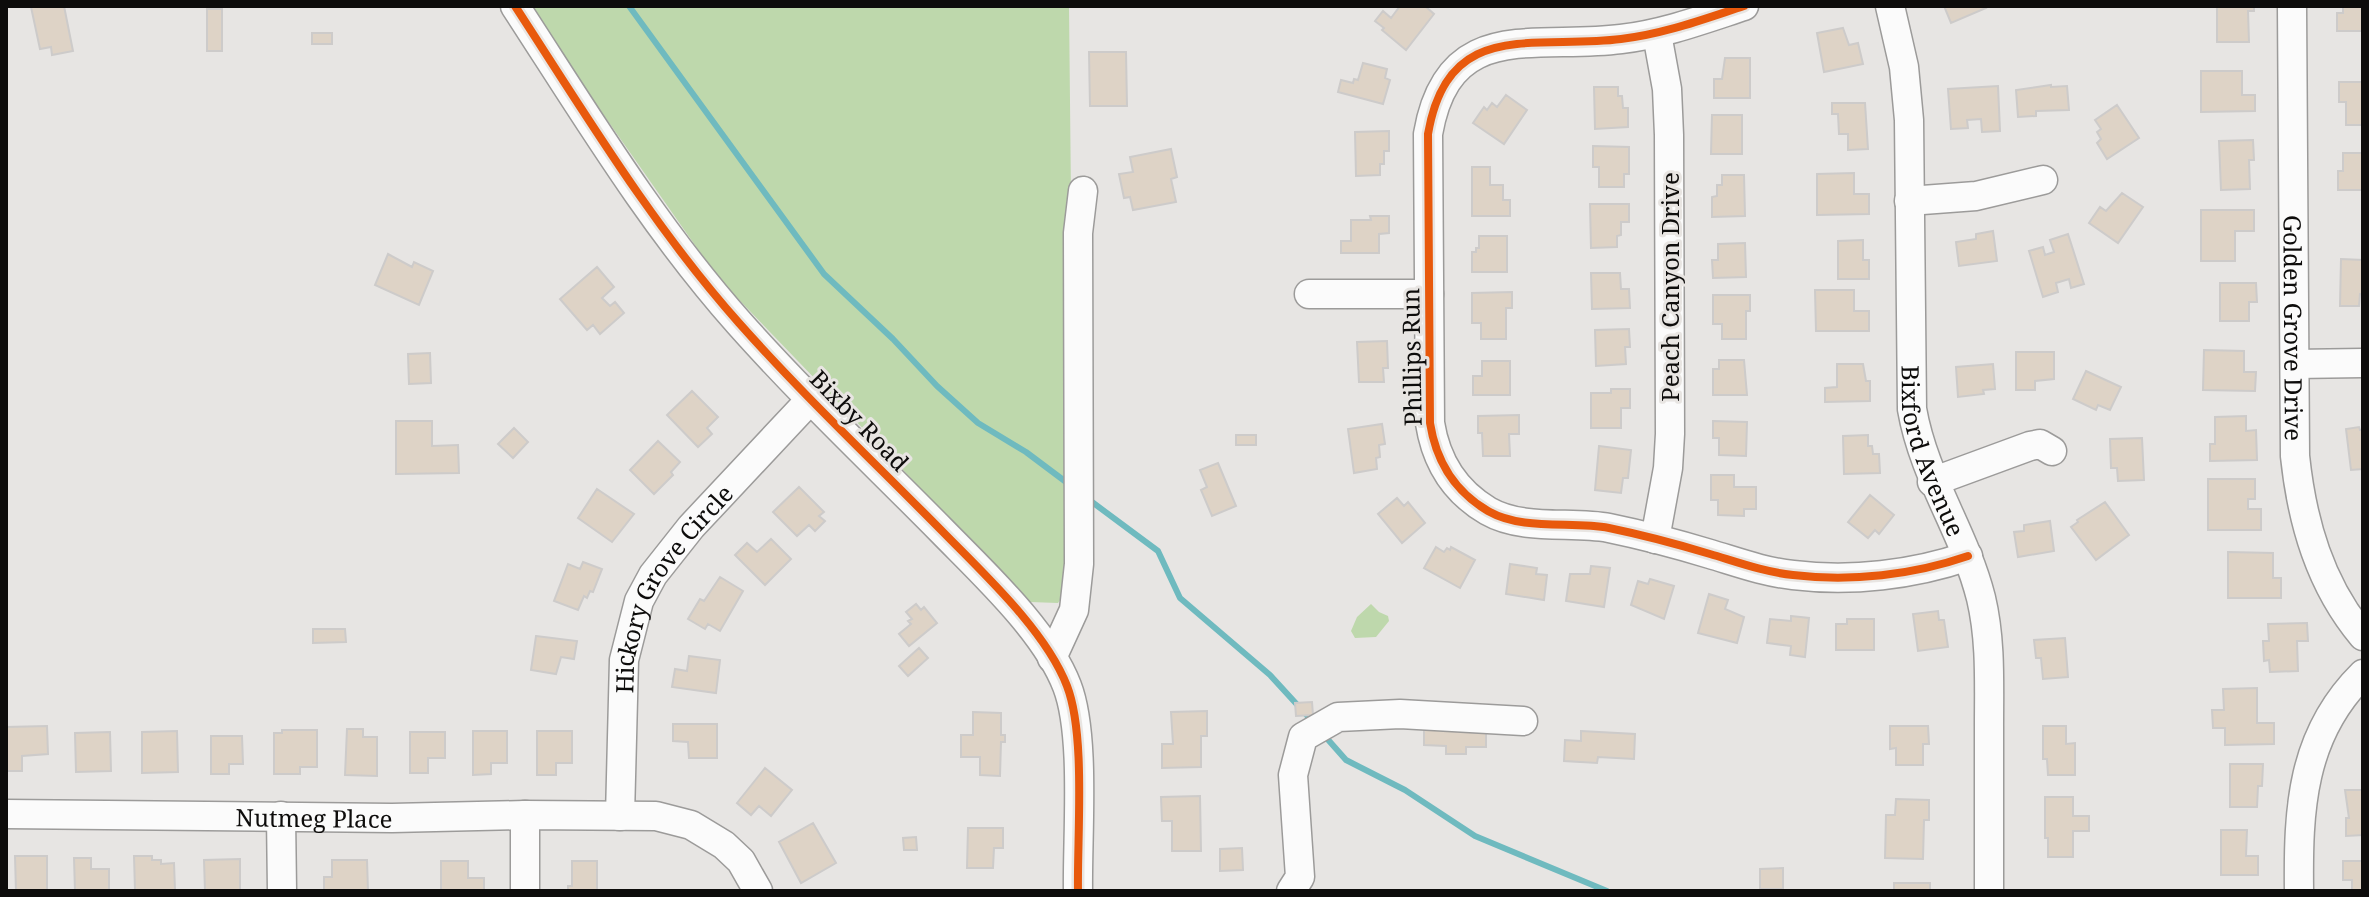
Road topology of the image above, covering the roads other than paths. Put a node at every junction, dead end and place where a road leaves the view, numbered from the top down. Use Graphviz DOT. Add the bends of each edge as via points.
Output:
graph roads {
  1 [pos="515,6"];
  2 [pos="1744,6"];
  3 [pos="1890,6"];
  4 [pos="2292,6"];
  5 [pos="1657,34"];
  6 [pos="2043,180"];
  7 [pos="1083,191"];
  8 [pos="1909,201"];
  9 [pos="1309,294"];
  10 [pos="1429,294"];
  11 [pos="2363,363"];
  12 [pos="2295,364"];
  13 [pos="811,399"];
  14 [pos="2052,451"];
  15 [pos="1932,482"];
  16 [pos="1655,539"];
  17 [pos="1968,556"];
  18 [pos="2363,636"];
  19 [pos="1052,658"];
  20 [pos="2363,674"];
  21 [pos="1523,721"];
  22 [pos="6,814"];
  23 [pos="525,815"];
  24 [pos="281,816"];
  25 [pos="620,816"];
  26 [pos="282,891"];
  27 [pos="525,891"];
  28 [pos="758,891"];
  29 [pos="1078,891"];
  30 [pos="1291,891"];
  31 [pos="1989,891"];
  32 [pos="2299,891"];
  1 -- 13 [label="street, Bixby Road" via="654,220 717,298"];
  2 -- 5 [label="street"];
  3 -- 8 [label="street, Bixford Avenue" via="1907,90"];
  4 -- 12 [label="street, Golden Grove Drive"];
  5 -- 10 [label="street, Phillips Run" via="1506,44 1460,65 1437,96 1428,134"];
  5 -- 16 [label="street, Peach Canyon Drive" via="1669,135 1670,434"];
  6 -- 8 [label="street" via="1976,196"];
  7 -- 19 [label="street" via="1078,233 1079,564 1074,610"];
  8 -- 15 [label="street, Bixford Avenue" via="1912,409"];
  9 -- 10 [label="street"];
  10 -- 16 [label="street, Phillips Run" via="1432,435 1439,459 1459,488 1498,515 1521,521 1607,528"];
  11 -- 12 [label="street"];
  12 -- 18 [label="street, Golden Grove Drive" via="2295,456 2303,515 2312,548"];
  13 -- 19 [label="street, Bixby Road" via="977,567"];
  13 -- 25 [label="street, Hickory Grove Circle" via="684,535 639,601 624,660"];
  14 -- 15 [label="street" via="2040,444 2030,446"];
  15 -- 17 [label="street, Bixford Avenue"];
  16 -- 17 [label="street, Phillips Run" via="1754,567 1822,577 1907,571"];
  17 -- 31 [label="street, Bixford Avenue" via="1988,647"];
  19 -- 29 [label="street, Bixby Road" via="1075,715"];
  20 -- 32 [label="street" via="2319,735 2308,771 2298,831"];
  21 -- 30 [label="street" via="1400,714 1338,717 1303,737 1293,775 1300,877"];
  22 -- 24 [label="street, Nutmeg Place"];
  23 -- 24 [label="street, Nutmeg Place"];
  23 -- 25 [label="street, Nutmeg Place"];
  23 -- 27 [label="street"];
  24 -- 26 [label="street"];
  25 -- 28 [label="street, Nutmeg Place" via="674,820 706,832 741,861"];
}
